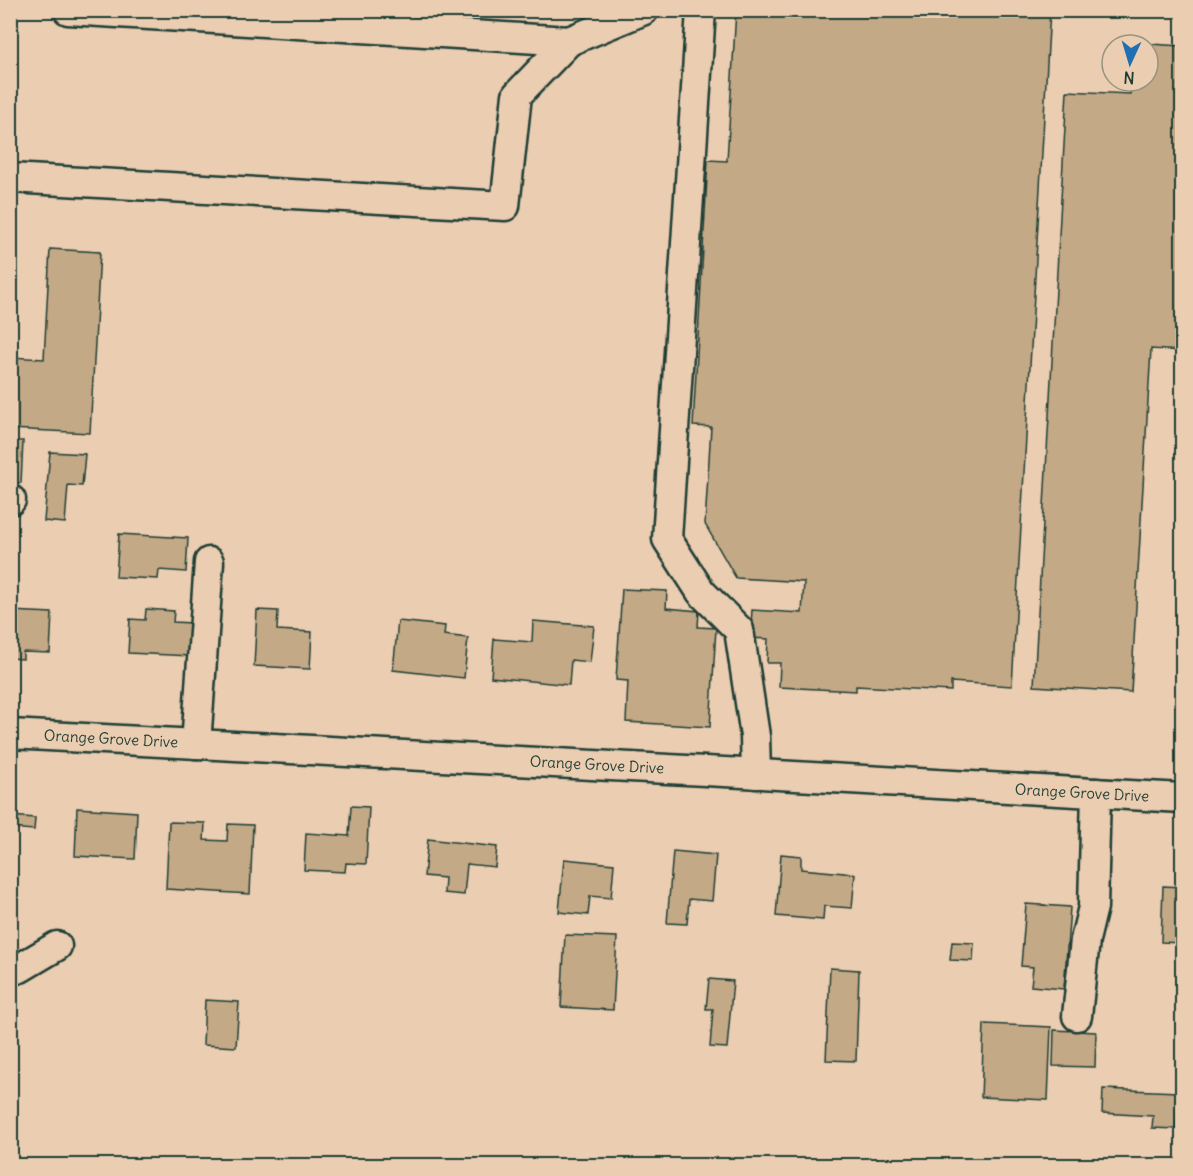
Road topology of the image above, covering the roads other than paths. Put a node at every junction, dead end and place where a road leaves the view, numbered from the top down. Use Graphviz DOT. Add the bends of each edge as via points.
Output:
graph roads {
  1 [pos="68,10"];
  2 [pos="644,10"];
  3 [pos="701,10"];
  4 [pos="569,41"];
  5 [pos="10,178"];
  6 [pos="208,562"];
  7 [pos="10,734"];
  8 [pos="196,744"];
  9 [pos="756,774"];
  10 [pos="1096,794"];
  11 [pos="1182,798"];
  12 [pos="57,946"];
  13 [pos="10,971"];
  14 [pos="1077,1016"];
  1 -- 4 [label="street"];
  2 -- 4 [label="street"];
  3 -- 9 [label="street" via="667,539 702,592 739,630 755,736"];
  4 -- 5 [label="street" via="516,95 505,206"];
  6 -- 8 [label="street"];
  7 -- 8 [label="street, Orange Grove Drive"];
  8 -- 9 [label="street, Orange Grove Drive"];
  9 -- 10 [label="street, Orange Grove Drive"];
  10 -- 11 [label="street, Orange Grove Drive"];
  10 -- 14 [label="street" via="1093,907 1085,940"];
  12 -- 13 [label="street"];
}
